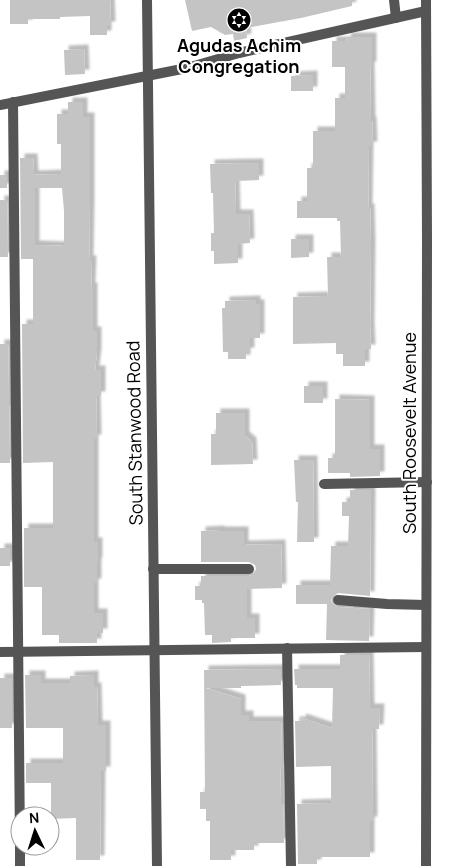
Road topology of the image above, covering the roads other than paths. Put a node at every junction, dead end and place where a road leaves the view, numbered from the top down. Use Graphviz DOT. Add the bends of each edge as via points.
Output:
graph roads {
  1 [pos="146,0"];
  2 [pos="394,0"];
  3 [pos="426,5"];
  4 [pos="396,18"];
  5 [pos="148,76"];
  6 [pos="13,102"];
  7 [pos="0,105"];
  8 [pos="427,482"];
  9 [pos="324,484"];
  10 [pos="153,569"];
  11 [pos="249,569"];
  12 [pos="338,600"];
  13 [pos="426,605"];
  14 [pos="426,647"];
  15 [pos="287,648"];
  16 [pos="154,650"];
  17 [pos="18,651"];
  18 [pos="0,652"];
  19 [pos="20,806"];
  20 [pos="157,866"];
  21 [pos="291,866"];
  22 [pos="426,866"];
  1 -- 5 [label="street, South Stanwood Road"];
  2 -- 4 [label="street"];
  3 -- 4 [label="street"];
  3 -- 8 [label="street, South Roosevelt Avenue"];
  4 -- 5 [label="street"];
  5 -- 6 [label="street"];
  5 -- 10 [label="street, South Stanwood Road"];
  6 -- 7 [label="street"];
  6 -- 17 [label="street"];
  8 -- 9 [label="street"];
  8 -- 13 [label="street, South Roosevelt Avenue"];
  10 -- 11 [label="street"];
  10 -- 16 [label="street, South Stanwood Road"];
  12 -- 13 [label="street"];
  13 -- 14 [label="street, South Roosevelt Avenue"];
  14 -- 15 [label="street"];
  14 -- 22 [label="street, South Roosevelt Avenue"];
  15 -- 16 [label="street"];
  15 -- 21 [label="street"];
  16 -- 17 [label="street"];
  16 -- 20 [label="street, South Stanwood Road"];
  17 -- 18 [label="street"];
  17 -- 19 [label="street"];
}
